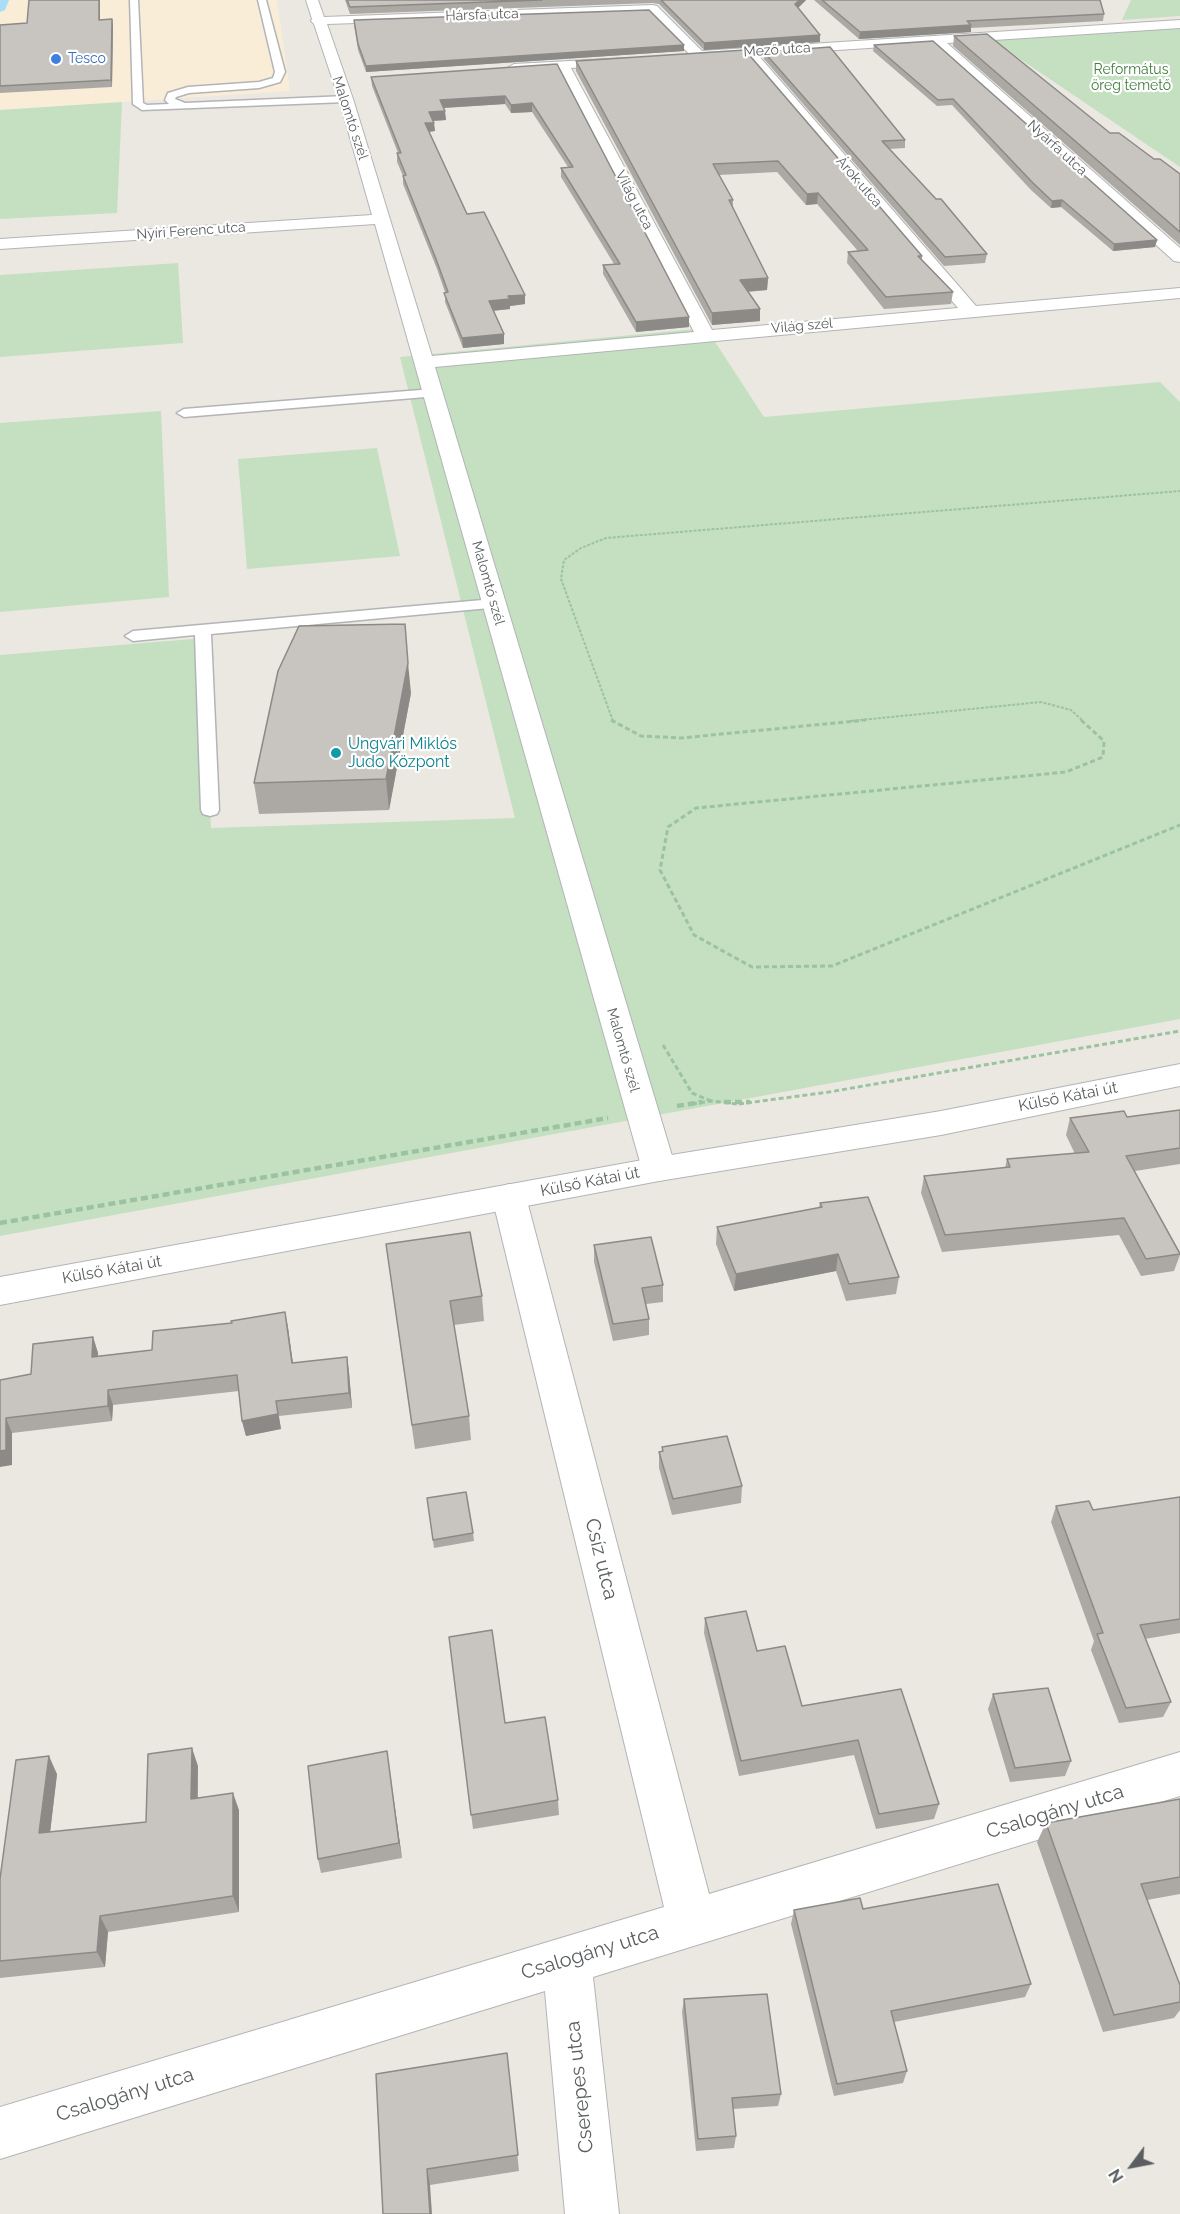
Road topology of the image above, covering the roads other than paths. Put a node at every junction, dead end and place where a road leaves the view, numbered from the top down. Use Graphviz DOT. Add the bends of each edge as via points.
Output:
graph roads {
  1 [pos="134,0"];
  2 [pos="262,0"];
  3 [pos="315,11"];
  4 [pos="1180,24"];
  5 [pos="934,39"];
  6 [pos="748,52"];
  7 [pos="699,56"];
  8 [pos="676,57"];
  9 [pos="630,60"];
  10 [pos="562,64"];
  11 [pos="503,69"];
  12 [pos="346,95"];
  13 [pos="288,103"];
  14 [pos="194,107"];
  15 [pos="381,219"];
  16 [pos="0,244"];
  17 [pos="1180,257"];
  18 [pos="1180,292"];
  19 [pos="970,311"];
  20 [pos="705,335"];
  21 [pos="424,362"];
  22 [pos="433,393"];
  23 [pos="184,413"];
  24 [pos="494,604"];
  25 [pos="202,630"];
  26 [pos="133,636"];
  27 [pos="210,810"];
  28 [pos="1180,1075"];
  29 [pos="659,1169"];
  30 [pos="509,1197"];
  31 [pos="0,1291"];
  32 [pos="1180,1774"];
  33 [pos="692,1922"];
  34 [pos="567,1960"];
  35 [pos="0,2133"];
  36 [pos="592,2214"];
  1 -- 14 [label="lane" via="138,104 145,108"];
  2 -- 14 [label="lane" via="280,72 277,80 171,95 175,104"];
  3 -- 7 [label="street, Hársfa utca" via="653,9"];
  3 -- 12 [label="street, Malomtó szél"];
  4 -- 5 [label="street, Mező utca" via="1103,24"];
  5 -- 6 [label="street, Mező utca"];
  5 -- 17 [label="street, Nyárfa utca"];
  6 -- 7 [label="street, Mező utca"];
  6 -- 19 [label="street, Árok utca"];
  7 -- 8 [label="street, Mező utca"];
  9 -- 10 [label="street"];
  10 -- 11 [label="street"];
  10 -- 20 [label="street, Világ utca"];
  12 -- 13 [label="lane"];
  12 -- 13 [label="lane" via="329,92"];
  12 -- 13 [label="lane" via="333,107"];
  12 -- 15 [label="street, Malomtó szél"];
  13 -- 14 [label="lane"];
  15 -- 16 [label="street, Nyíri Ferenc utca"];
  15 -- 21 [label="street, Malomtó szél"];
  18 -- 19 [label="street, Világ szél"];
  19 -- 20 [label="street, Világ szél"];
  20 -- 21 [label="street, Világ szél"];
  21 -- 22 [label="street, Malomtó szél"];
  22 -- 23 [label="lane"];
  22 -- 24 [label="street, Malomtó szél"];
  24 -- 25 [label="lane"];
  24 -- 29 [label="street, Malomtó szél"];
  25 -- 26 [label="lane"];
  25 -- 27 [label="lane"];
  28 -- 29 [label="street, Külső Kátai út" via="941,1123"];
  29 -- 30 [label="street, Külső Kátai út"];
  30 -- 31 [label="street, Külső Kátai út"];
  30 -- 33 [label="street, Csíz utca"];
  32 -- 33 [label="street, Csalogány utca"];
  33 -- 34 [label="street, Csalogány utca"];
  34 -- 35 [label="street, Csalogány utca"];
  34 -- 36 [label="street, Cserepes utca"];
}
